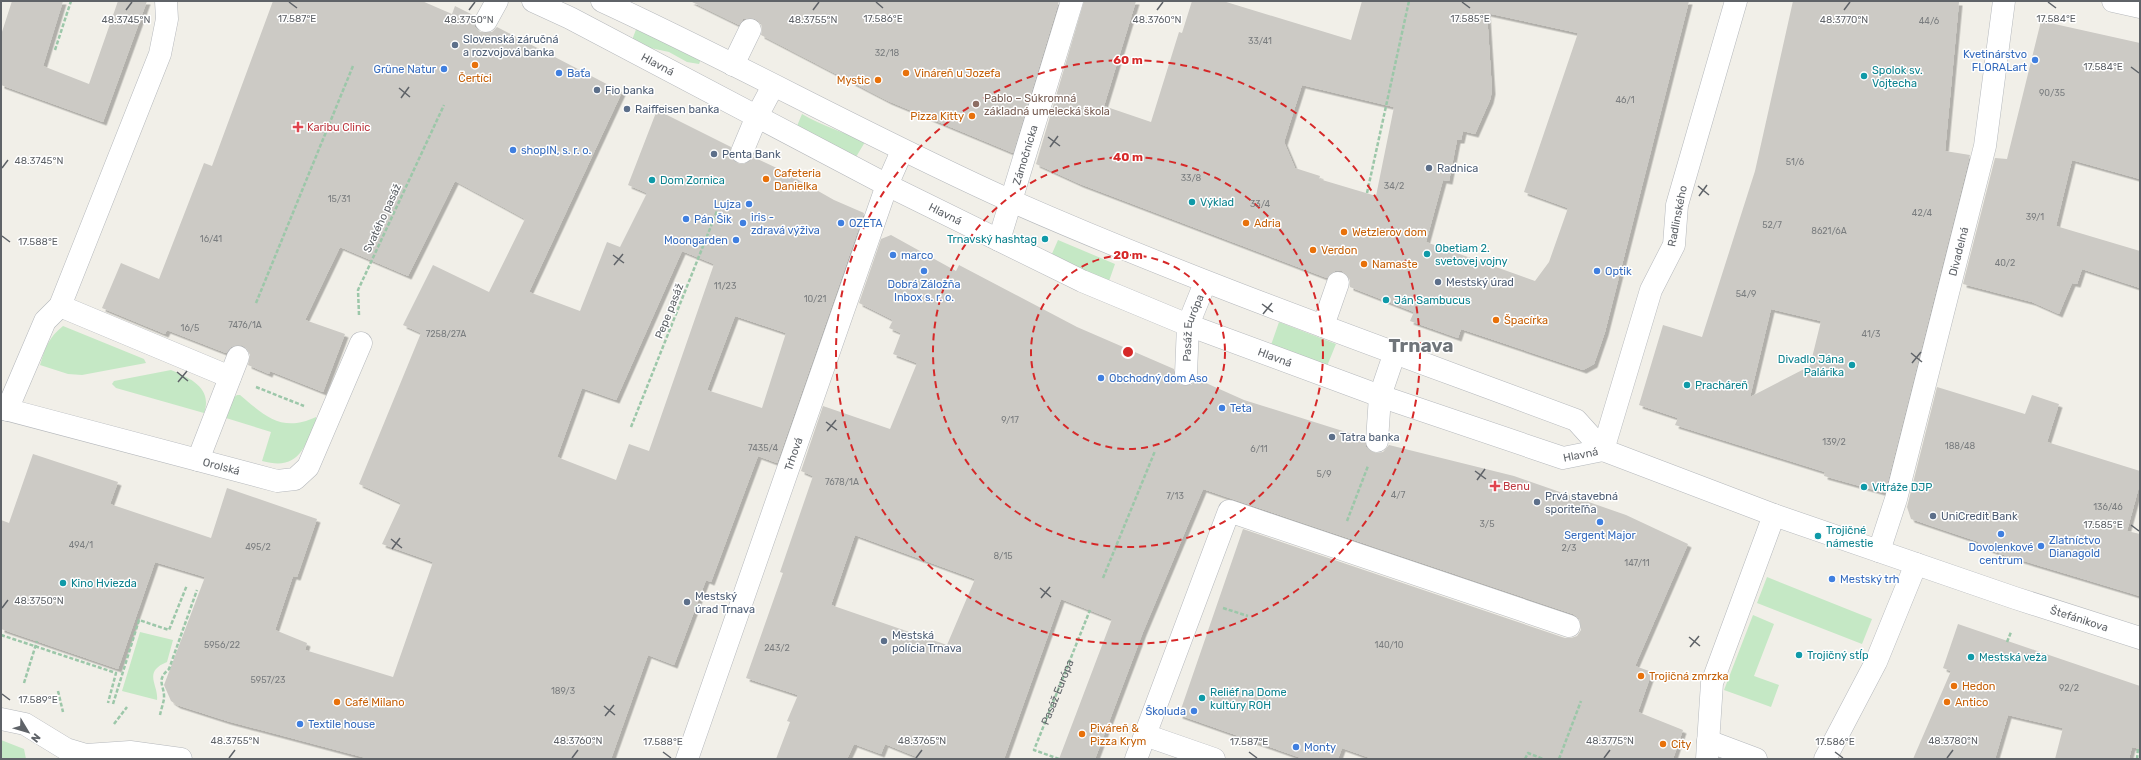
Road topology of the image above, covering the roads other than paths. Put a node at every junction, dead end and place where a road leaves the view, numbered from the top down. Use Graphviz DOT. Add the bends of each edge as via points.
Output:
graph roads {
  1 [pos="166,1"];
  2 [pos="496,1"];
  3 [pos="533,1"];
  4 [pos="602,1"];
  5 [pos="1072,1"];
  6 [pos="1736,1"];
  7 [pos="2004,1"];
  8 [pos="2113,1"];
  9 [pos="2140,7"];
  10 [pos="486,21"];
  11 [pos="750,30"];
  12 [pos="733,65"];
  13 [pos="773,86"];
  14 [pos="757,116"];
  15 [pos="902,151"];
  16 [pos="742,152"];
  17 [pos="887,185"];
  18 [pos="1011,200"];
  19 [pos="999,240"];
  20 [pos="1338,282"];
  21 [pos="1205,283"];
  22 [pos="60,306"];
  23 [pos="1188,325"];
  24 [pos="1323,326"];
  25 [pos="361,343"];
  26 [pos="1395,352"];
  27 [pos="1186,374"];
  28 [pos="1380,396"];
  29 [pos="4,409"];
  30 [pos="1377,442"];
  31 [pos="1603,450"];
  32 [pos="198,460"];
  33 [pos="1774,515"];
  34 [pos="1879,551"];
  35 [pos="1916,564"];
  36 [pos="1569,626"];
  37 [pos="2140,638"];
  38 [pos="1,719"];
  39 [pos="1145,735"];
  40 [pos="1708,750"];
  41 [pos="65,754"];
  42 [pos="181,759"];
  43 [pos="687,759"];
  44 [pos="1136,759"];
  45 [pos="1214,759"];
  46 [pos="1756,759"];
  47 [pos="1825,759"];
  1 -- 22 [label="street" via="167,19 160,54"];
  2 -- 10 [label="street"];
  3 -- 14 [label="street, Hlavná"];
  4 -- 12 [label="street, Hlavná"];
  5 -- 18 [label="street, Zámočnícka"];
  6 -- 31 [label="street, Radlinského" via="1677,204 1674,245 1651,290"];
  7 -- 34 [label="street, Divadelná" via="1985,146 1896,498"];
  8 -- 9 [label="street"];
  11 -- 12 [label="street"];
  12 -- 13 [label="street, Hlavná"];
  13 -- 14 [label="street"];
  13 -- 15 [label="street, Hlavná"];
  14 -- 16 [label="street"];
  14 -- 17 [label="street, Hlavná"];
  15 -- 17 [label="street, Trhová"];
  15 -- 18 [label="street, Hlavná"];
  17 -- 19 [label="street, Hlavná"];
  17 -- 43 [label="street, Trhová"];
  18 -- 19 [label="street, Zámočnícka"];
  18 -- 21 [label="street, Hlavná"];
  19 -- 23 [label="street, Hlavná" via="1082,281"];
  20 -- 24 [label="street"];
  21 -- 23 [label="street, Pasáž Európa"];
  21 -- 24 [label="street, Hlavná"];
  22 -- 29 [label="street" via="45,321"];
  22 -- 32 [label="street" via="234,367"];
  23 -- 27 [label="street, Pasáž Európa"];
  23 -- 28 [label="street, Hlavná"];
  24 -- 26 [label="street, Hlavná"];
  25 -- 32 [label="street, Orolská" via="308,468 295,479 277,481"];
  26 -- 28 [label="street"];
  26 -- 31 [label="street, Hlavná" via="1576,420"];
  28 -- 30 [label="street"];
  28 -- 31 [label="street, Hlavná" via="1563,458"];
  29 -- 32 [label="street, Orolská"];
  31 -- 33 [label="street"];
  33 -- 34 [label="street"];
  33 -- 40 [label="street" via="1712,683"];
  34 -- 35 [label="street"];
  35 -- 37 [label="street, Štefánikova"];
  35 -- 47 [label="street" via="1876,662"];
  36 -- 39 [label="street" via="1229,511"];
  38 -- 41 [label="street" via="25,724"];
  39 -- 44 [label="street"];
  39 -- 45 [label="street"];
  40 -- 46 [label="street"];
  41 -- 42 [label="street" via="130,752"];
}
